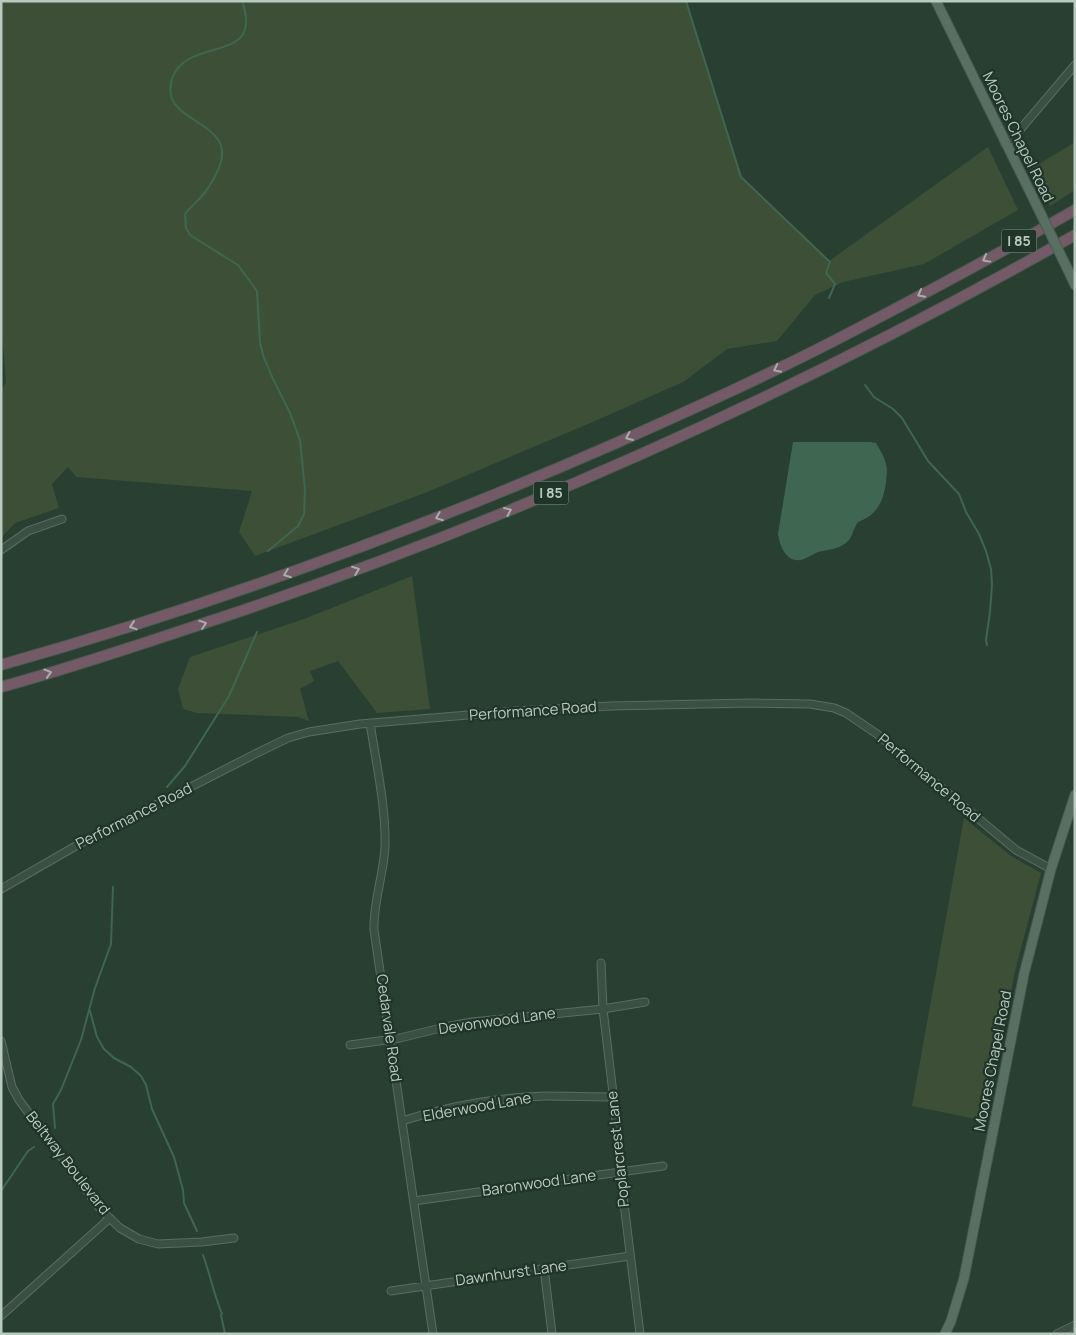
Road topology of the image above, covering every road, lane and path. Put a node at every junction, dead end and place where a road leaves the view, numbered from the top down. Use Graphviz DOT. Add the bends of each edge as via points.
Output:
graph roads {
  1 [pos="936,1"];
  2 [pos="1075,65"];
  3 [pos="1005,144"];
  4 [pos="1075,210"];
  5 [pos="1075,235"];
  6 [pos="1075,285"];
  7 [pos="62,519"];
  8 [pos="1,550"];
  9 [pos="1,665"];
  10 [pos="3,686"];
  11 [pos="370,723"];
  12 [pos="1075,795"];
  13 [pos="1051,868"];
  14 [pos="1,889"];
  15 [pos="601,963"];
  16 [pos="645,1002"];
  17 [pos="603,1008"];
  18 [pos="391,1039"];
  19 [pos="1,1041"];
  20 [pos="350,1045"];
  21 [pos="613,1097"];
  22 [pos="402,1121"];
  23 [pos="664,1166"];
  24 [pos="620,1171"];
  25 [pos="414,1201"];
  26 [pos="110,1218"];
  27 [pos="234,1238"];
  28 [pos="630,1256"];
  29 [pos="544,1268"];
  30 [pos="426,1286"];
  31 [pos="391,1291"];
  32 [pos="1,1316"];
  33 [pos="1075,1325"];
  34 [pos="433,1334"];
  35 [pos="552,1334"];
  36 [pos="640,1334"];
  37 [pos="945,1334"];
  38 [pos="1057,1334"];
  1 -- 3 [label="main road, Moores Chapel Road"];
  2 -- 3 [label="street"];
  3 -- 6 [label="main road, Moores Chapel Road, bridge"];
  4 -- 9 [label="highway, I 85, one-way" via="852,332 696,407 549,472 461,509 253,586 128,628"];
  10 -- 5 [label="highway, I 85, one-way" via="286,596 465,529 578,482 811,375"];
  7 -- 8 [label="street" via="28,531"];
  11 -- 13 [label="street, Performance Road" via="611,706 798,703 824,706 839,710 864,724 1006,842"];
  11 -- 14 [label="street, Performance Road" via="316,730 288,738 81,843"];
  11 -- 18 [label="street, Cedarvale Road" via="385,838 374,930"];
  12 -- 13 [label="main road, Moores Chapel Road"];
  13 -- 37 [label="main road, Moores Chapel Road" via="1024,974 964,1278"];
  15 -- 17 [label="street, Poplarcrest Lane"];
  16 -- 17 [label="street, Devonwood Lane"];
  17 -- 18 [label="street, Devonwood Lane" via="472,1022"];
  17 -- 21 [label="street, Poplarcrest Lane"];
  18 -- 20 [label="street, Devonwood Lane"];
  18 -- 22 [label="street, Cedarvale Road"];
  19 -- 26 [label="street, Beltway Boulevard" via="12,1087 19,1100"];
  21 -- 22 [label="street, Elderwood Lane" via="516,1098"];
  21 -- 24 [label="street, Poplarcrest Lane"];
  22 -- 25 [label="street, Cedarvale Road"];
  23 -- 24 [label="street, Baronwood Lane"];
  24 -- 25 [label="street, Baronwood Lane"];
  24 -- 28 [label="street, Poplarcrest Lane"];
  25 -- 30 [label="street, Cedarvale Road"];
  26 -- 27 [label="street, Beltway Boulevard" via="120,1228 158,1244"];
  26 -- 32 [label="street"];
  28 -- 29 [label="street, Dawnhurst Lane"];
  28 -- 36 [label="street, Poplarcrest Lane"];
  29 -- 30 [label="street, Dawnhurst Lane"];
  29 -- 35 [label="street"];
  30 -- 31 [label="street, Dawnhurst Lane"];
  30 -- 34 [label="street, Cedarvale Road"];
  33 -- 38 [label="street"];
}
